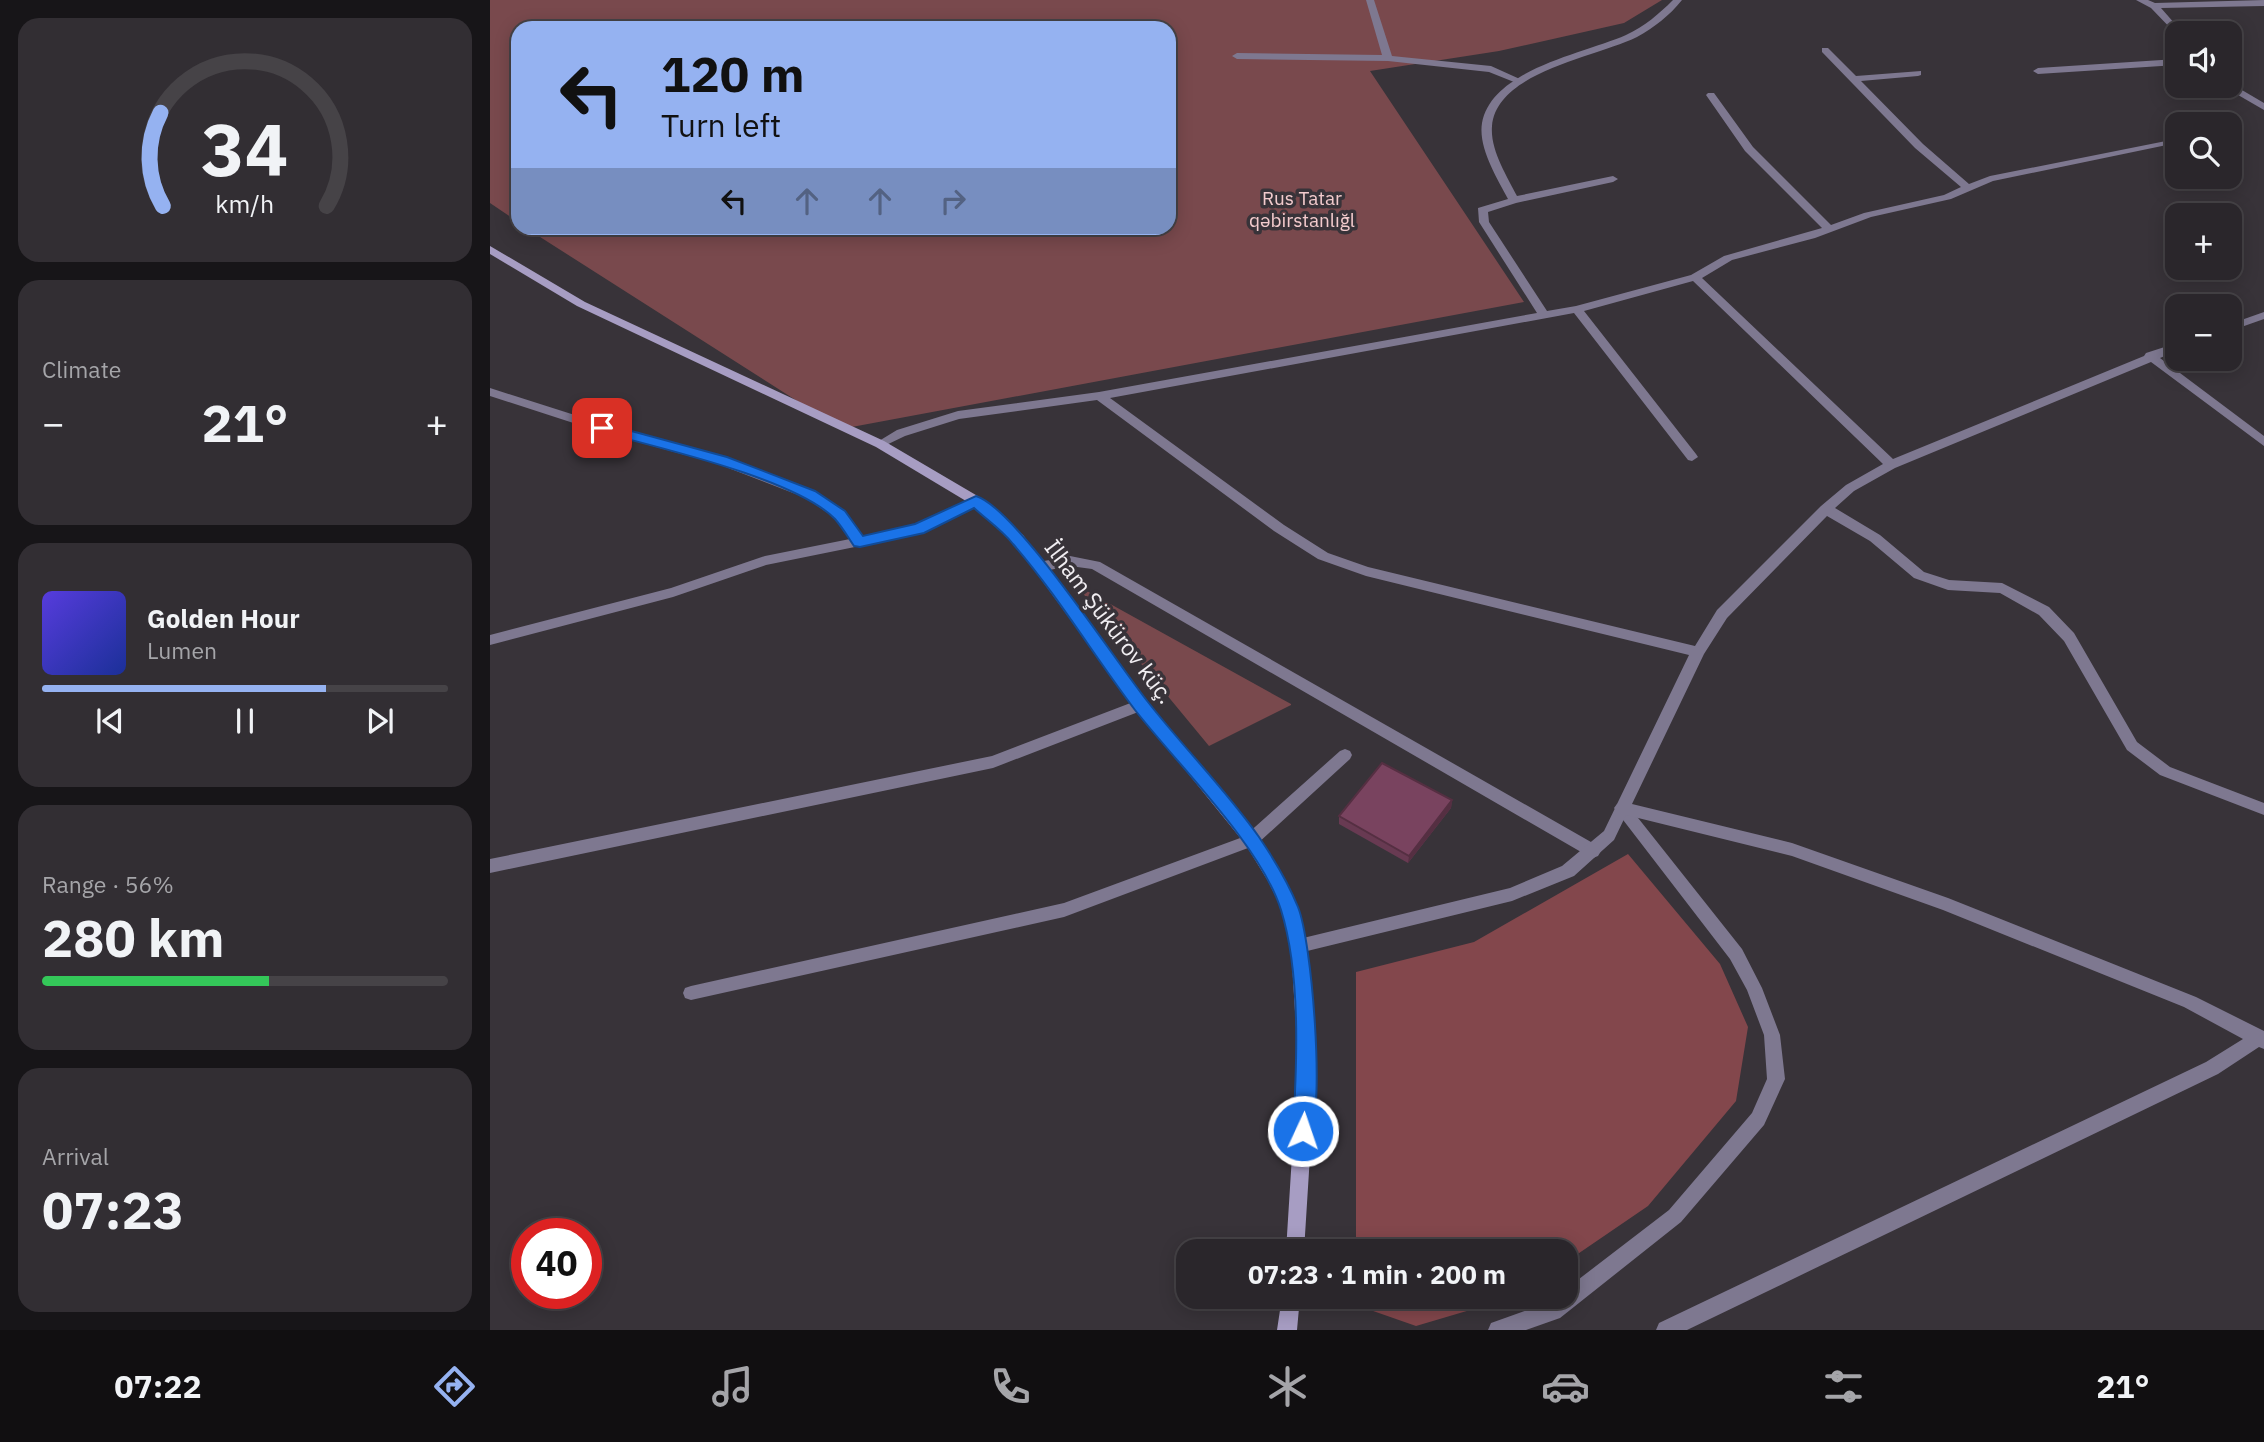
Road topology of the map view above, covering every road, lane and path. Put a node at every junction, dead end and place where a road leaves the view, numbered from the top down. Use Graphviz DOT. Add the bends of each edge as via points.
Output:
graph roads {
  1 [pos="1370,0"];
  2 [pos="1678,0"];
  3 [pos="2140,0"];
  4 [pos="2264,3"];
  5 [pos="2154,6"];
  6 [pos="2167,21"];
  7 [pos="1825,50"];
  8 [pos="1237,56"];
  9 [pos="1388,58"];
  10 [pos="2165,63"];
  11 [pos="2038,71"];
  12 [pos="1918,73"];
  13 [pos="1854,79"];
  14 [pos="1517,80"];
  15 [pos="2242,94"];
  16 [pos="1711,95"];
  17 [pos="2264,107"];
  18 [pos="2162,143"];
  19 [pos="1613,179"];
  20 [pos="1969,189"];
  21 [pos="1514,200"];
  22 [pos="1828,228"];
  23 [pos="490,249"];
  24 [pos="1695,277"];
  25 [pos="1577,309"];
  26 [pos="1543,314"];
  27 [pos="2264,315"];
  28 [pos="2242,323"];
  29 [pos="2165,351"];
  30 [pos="2150,356"];
  31 [pos="490,392"];
  32 [pos="1099,396"];
  33 [pos="2264,442"];
  34 [pos="880,444"];
  35 [pos="1692,457"];
  36 [pos="1891,465"];
  37 [pos="976,501"];
  38 [pos="1826,509"];
  39 [pos="860,542"];
  40 [pos="1039,567"];
  41 [pos="490,640"];
  42 [pos="1698,652"];
  43 [pos="1141,705"];
  44 [pos="1345,755"];
  45 [pos="1622,808"];
  46 [pos="2264,809"];
  47 [pos="1251,840"];
  48 [pos="1593,851"];
  49 [pos="490,866"];
  50 [pos="1299,946"];
  51 [pos="691,993"];
  52 [pos="2262,1039"];
  53 [pos="1296,1239"];
  54 [pos="1290,1309"];
  55 [pos="1287,1330"];
  56 [pos="1498,1330"];
  57 [pos="1666,1330"];
  1 -- 9 [label="street"];
  2 -- 14 [label="street" via="1644,32"];
  3 -- 5 [label="street"];
  4 -- 5 [label="street"];
  5 -- 6 [label="street"];
  7 -- 13 [label="street"];
  8 -- 9 [label="street"];
  9 -- 14 [label="street" via="1491,69"];
  10 -- 11 [label="street"];
  12 -- 13 [label="street"];
  13 -- 20 [label="street"];
  14 -- 21 [label="street" via="1492,107 1487,125 1495,160"];
  15 -- 17 [label="street"];
  16 -- 22 [label="street" via="1749,149"];
  18 -- 20 [label="street" via="1990,179"];
  19 -- 21 [label="street"];
  20 -- 22 [label="street"];
  21 -- 26 [label="street" via="1482,210 1484,222"];
  22 -- 24 [label="street" via="1728,258"];
  23 -- 34 [label="street, İlham Şükürov küç." via="581,304"];
  24 -- 25 [label="street"];
  24 -- 36 [label="street"];
  25 -- 26 [label="street"];
  25 -- 35 [label="street"];
  26 -- 32 [label="street"];
  27 -- 28 [label="street"];
  29 -- 30 [label="street"];
  30 -- 33 [label="street"];
  30 -- 36 [label="street"];
  31 -- 39 [label="street" via="722,460 810,495 839,515"];
  32 -- 34 [label="street" via="958,415"];
  32 -- 42 [label="street" via="1323,556 1366,571"];
  34 -- 37 [label="street, İlham Şükürov küç."];
  36 -- 38 [label="street" via="1850,488"];
  37 -- 39 [label="street" via="919,529"];
  37 -- 40 [label="street, İlham Şükürov küç." via="1018,538"];
  38 -- 42 [label="street" via="1722,614"];
  38 -- 46 [label="street" via="1875,538 1919,575 1948,585 2002,588 2044,611 2069,637 2132,746 2165,771"];
  39 -- 41 [label="street" via="765,561 673,593"];
  40 -- 43 [label="street, İlham Şükürov küç."];
  40 -- 48 [label="street" via="1070,561 1095,565"];
  42 -- 45 [label="street"];
  43 -- 47 [label="street, İlham Şükürov küç."];
  43 -- 49 [label="street" via="993,762"];
  44 -- 47 [label="street"];
  45 -- 48 [label="street" via="1609,835"];
  45 -- 52 [label="street" via="1792,850 1948,905 2190,1002"];
  45 -- 56 [label="street" via="1736,954 1772,1035 1776,1079 1758,1119 1675,1216 1553,1311"];
  47 -- 50 [label="street, İlham Şükürov küç." via="1290,909"];
  47 -- 51 [label="street" via="1064,910"];
  48 -- 50 [label="street" via="1568,871 1512,894"];
  50 -- 53 [label="street, İlham Şükürov küç." via="1307,1060"];
  52 -- 57 [label="street" via="2212,1068"];
  54 -- 55 [label="street"];
}
